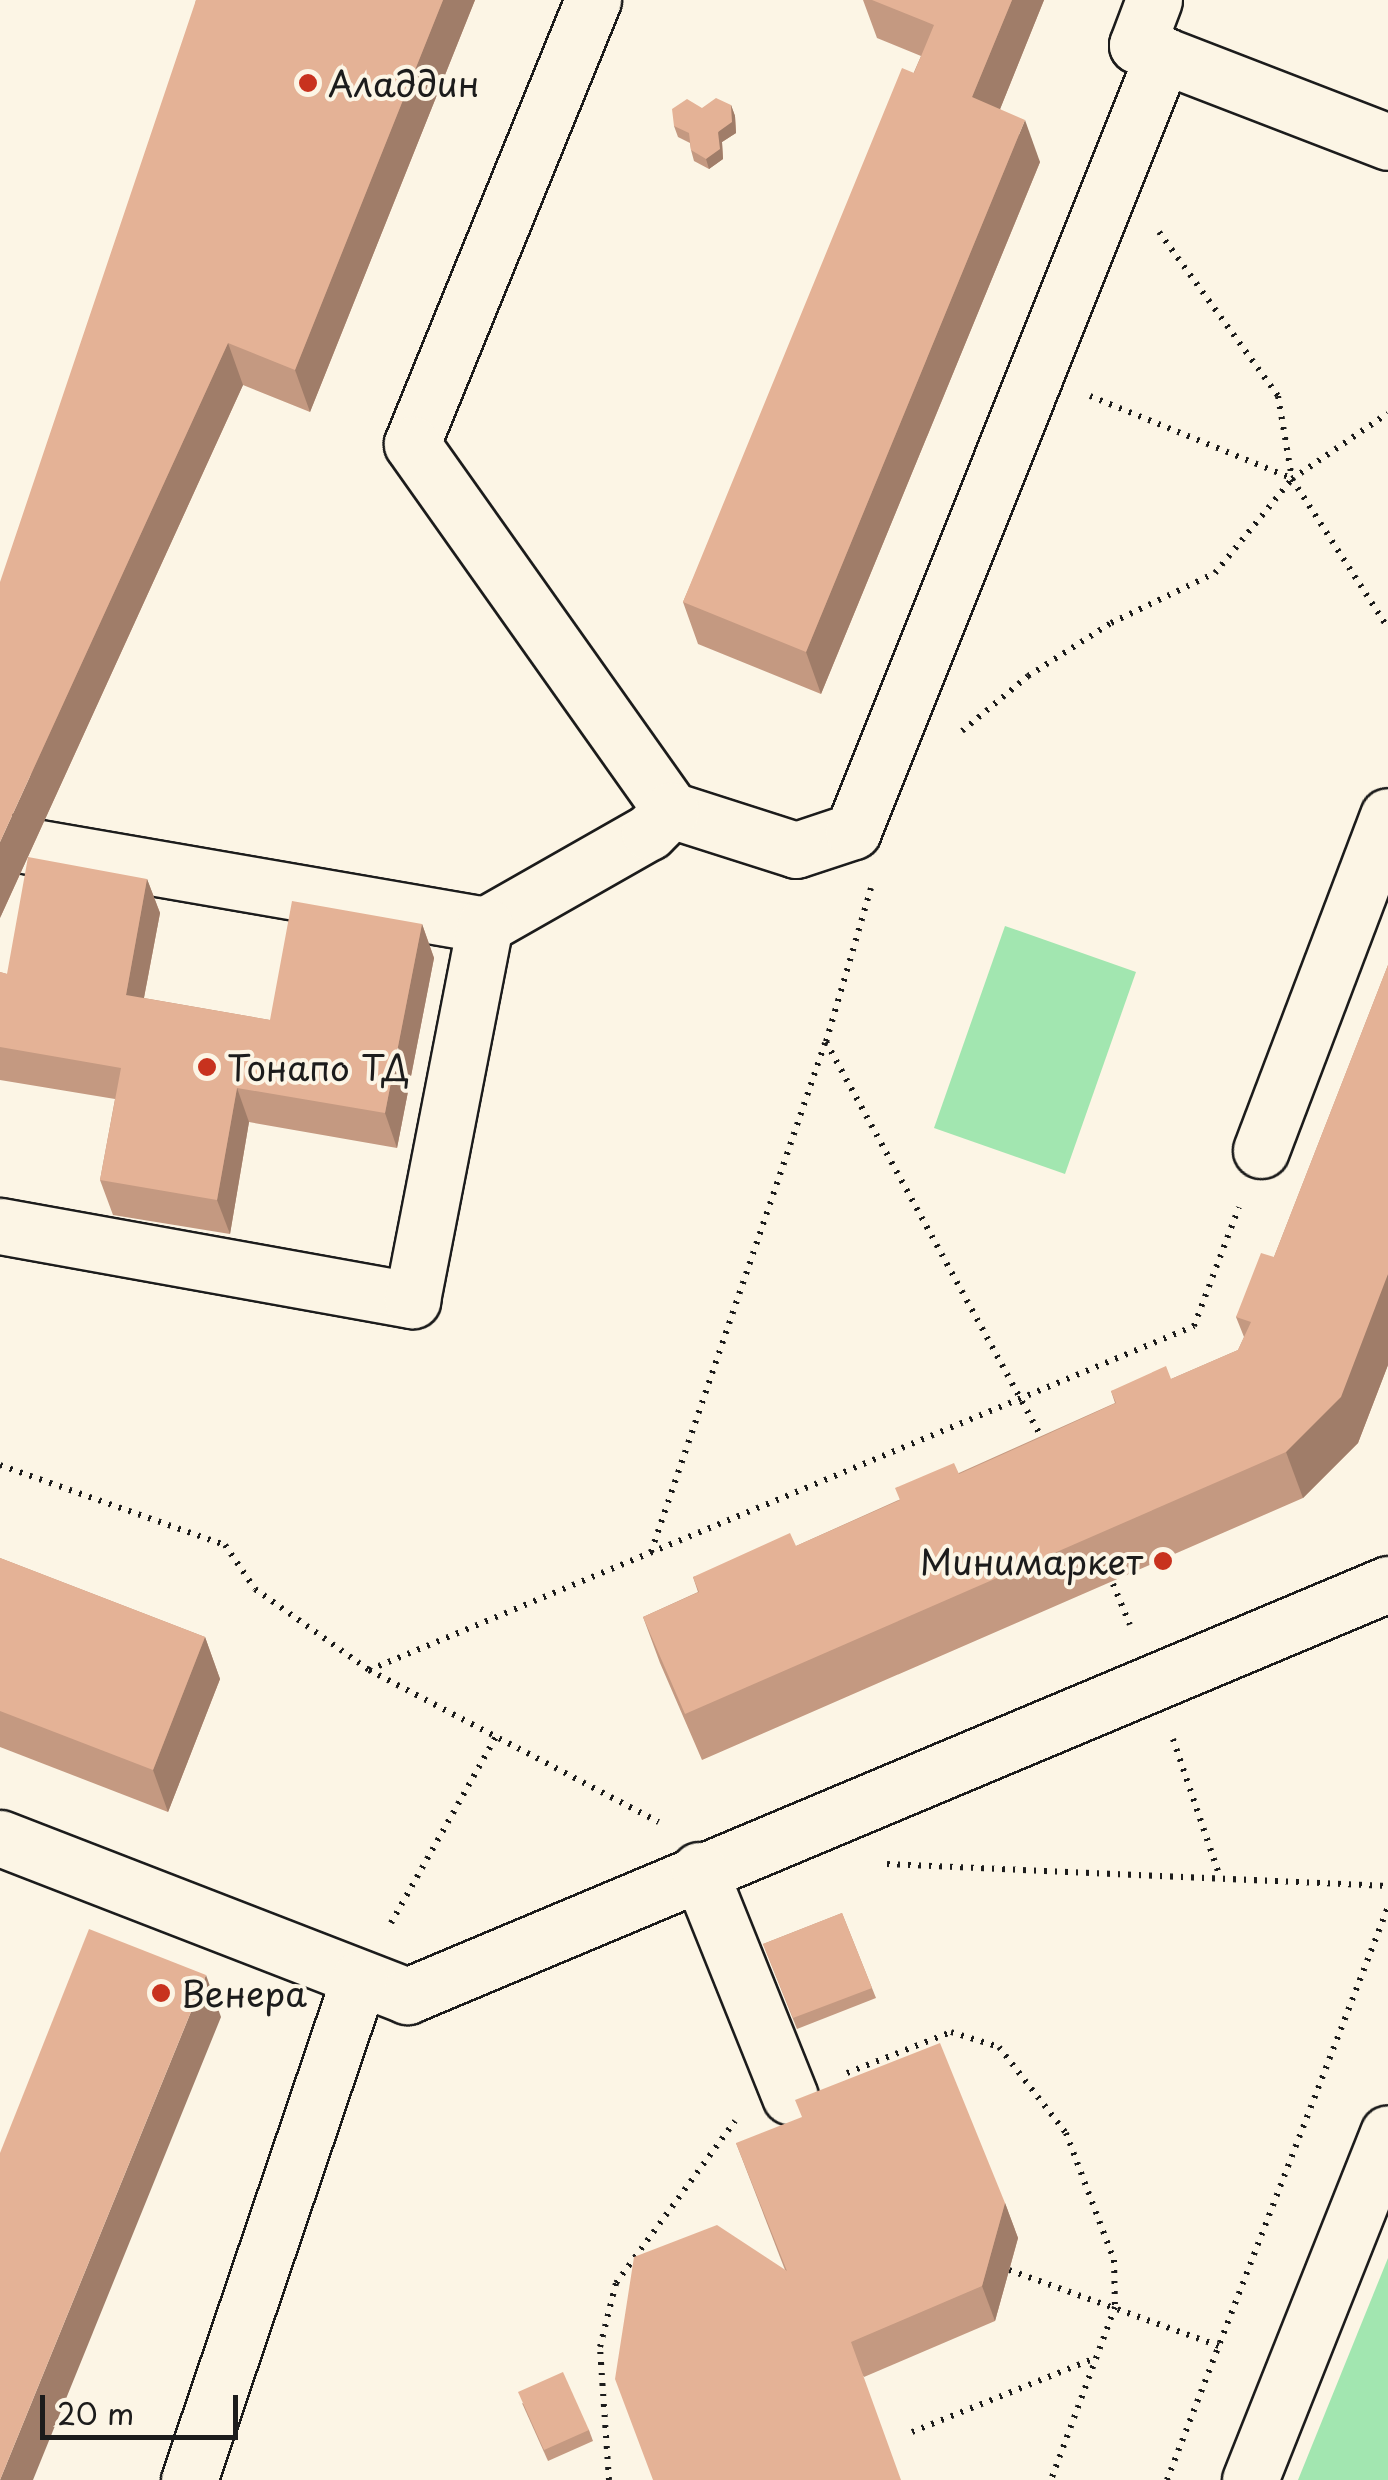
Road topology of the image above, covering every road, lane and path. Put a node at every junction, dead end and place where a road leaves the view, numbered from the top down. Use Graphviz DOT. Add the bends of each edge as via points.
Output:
graph roads {
  1 [pos="592,0"];
  2 [pos="1154,0"];
  3 [pos="1163,55"];
  4 [pos="1388,142"];
  5 [pos="1110,188"];
  6 [pos="1036,374"];
  7 [pos="1388,413"];
  8 [pos="1292,479"];
  9 [pos="1388,628"];
  10 [pos="877,771"];
  11 [pos="671,810"];
  12 [pos="1388,816"];
  13 [pos="0,841"];
  14 [pos="874,877"];
  15 [pos="484,925"];
  16 [pos="826,1042"];
  17 [pos="1262,1150"];
  18 [pos="0,1226"];
  19 [pos="1023,1398"];
  20 [pos="1047,1448"];
  21 [pos="0,1465"];
  22 [pos="651,1552"];
  23 [pos="1388,1584"];
  24 [pos="369,1670"];
  25 [pos="496,1737"];
  26 [pos="0,1838"];
  27 [pos="713,1864"];
  28 [pos="884,1864"];
  29 [pos="1388,1886"];
  30 [pos="1388,1907"];
  31 [pos="359,1978"];
  32 [pos="790,2096"];
  33 [pos="1388,2133"];
  34 [pos="1009,2270"];
  35 [pos="1115,2307"];
  36 [pos="1220,2346"];
  37 [pos="1096,2358"];
  38 [pos="912,2432"];
  39 [pos="189,2480"];
  40 [pos="609,2480"];
  41 [pos="1051,2480"];
  42 [pos="1169,2480"];
  43 [pos="1250,2480"];
  1 -- 11 [label="street" via="412,444"];
  2 -- 3 [label="street" via="1137,45"];
  3 -- 4 [label="street"];
  3 -- 5 [label="street"];
  5 -- 6 [label="street"];
  5 -- 8 [label="path" via="1162,234 1278,396"];
  6 -- 8 [label="path"];
  6 -- 10 [label="street"];
  7 -- 8 [label="path"];
  8 -- 9 [label="path"];
  8 -- 10 [label="path" via="1216,574 1061,654 907,767"];
  10 -- 11 [label="street" via="852,831 796,850"];
  11 -- 15 [label="street" via="649,832"];
  12 -- 17 [label="street"];
  13 -- 15 [label="street"];
  14 -- 16 [label="path"];
  15 -- 18 [label="street" via="412,1300"];
  16 -- 19 [label="path"];
  16 -- 22 [label="path"];
  17 -- 19 [label="path" via="1194,1326"];
  19 -- 20 [label="path"];
  19 -- 22 [label="path"];
  21 -- 24 [label="path" via="225,1545 255,1589"];
  22 -- 24 [label="path"];
  23 -- 27 [label="street"];
  24 -- 25 [label="path"];
  25 -- 27 [label="path"];
  25 -- 31 [label="path"];
  26 -- 31 [label="street"];
  27 -- 31 [label="street" via="407,1996"];
  27 -- 32 [label="street"];
  28 -- 29 [label="path"];
  30 -- 36 [label="path"];
  31 -- 39 [label="street"];
  32 -- 35 [label="path" via="952,2032 999,2047 1066,2133 1114,2260"];
  32 -- 40 [label="path" via="739,2116 616,2283 600,2347"];
  33 -- 43 [label="street"];
  34 -- 35 [label="path"];
  35 -- 36 [label="path"];
  35 -- 37 [label="path"];
  36 -- 42 [label="path"];
  37 -- 38 [label="path"];
  37 -- 41 [label="path"];
}
